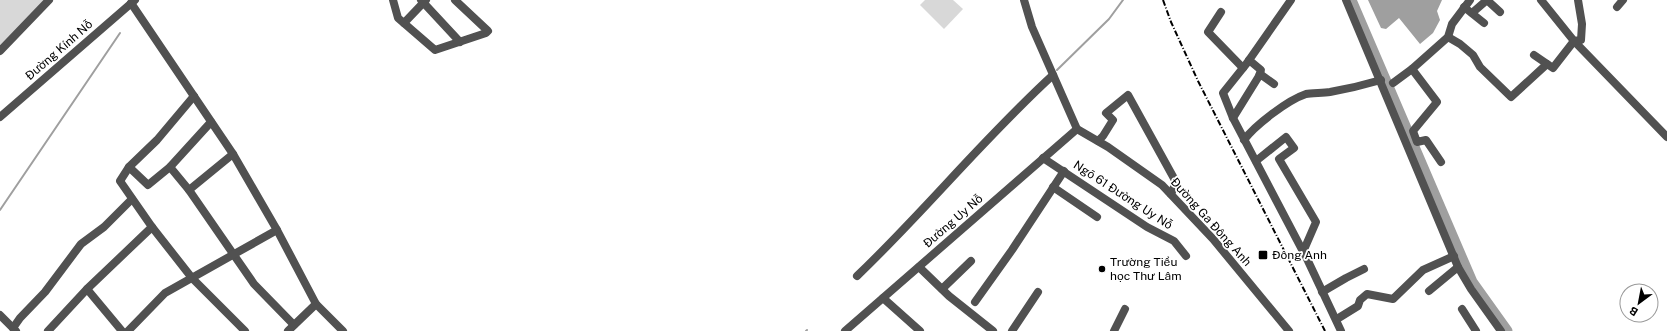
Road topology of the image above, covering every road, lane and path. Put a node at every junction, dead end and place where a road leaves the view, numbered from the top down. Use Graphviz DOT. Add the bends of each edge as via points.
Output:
graph roads {
  1 [pos="49,0"];
  2 [pos="393,0"];
  3 [pos="455,0"];
  4 [pos="1024,0"];
  5 [pos="1346,0"];
  6 [pos="1470,0"];
  7 [pos="1487,0"];
  8 [pos="1541,0"];
  9 [pos="1578,0"];
  10 [pos="1623,0"];
  11 [pos="133,1"];
  12 [pos="424,1"];
  13 [pos="1287,2"];
  14 [pos="1464,7"];
  15 [pos="1617,7"];
  16 [pos="1221,12"];
  17 [pos="1500,12"];
  18 [pos="1472,14"];
  19 [pos="1484,23"];
  20 [pos="404,24"];
  21 [pos="1448,37"];
  22 [pos="1574,41"];
  23 [pos="460,42"];
  24 [pos="0,50"];
  25 [pos="1534,55"];
  26 [pos="1249,60"];
  27 [pos="1547,64"];
  28 [pos="1243,68"];
  29 [pos="1412,70"];
  30 [pos="1053,75"];
  31 [pos="1259,76"];
  32 [pos="1381,80"];
  33 [pos="1393,83"];
  34 [pos="1274,84"];
  35 [pos="194,96"];
  36 [pos="0,118"];
  37 [pos="1233,118"];
  38 [pos="211,122"];
  39 [pos="1077,129"];
  40 [pos="1667,138"];
  41 [pos="1244,140"];
  42 [pos="1098,141"];
  43 [pos="233,154"];
  44 [pos="1043,158"];
  45 [pos="1256,161"];
  46 [pos="1441,162"];
  47 [pos="129,167"];
  48 [pos="170,168"];
  49 [pos="1064,171"];
  50 [pos="1053,187"];
  51 [pos="189,190"];
  52 [pos="1171,194"];
  53 [pos="132,199"];
  54 [pos="1097,217"];
  55 [pos="152,227"];
  56 [pos="277,230"];
  57 [pos="1302,252"];
  58 [pos="234,255"];
  59 [pos="1186,256"];
  60 [pos="1454,256"];
  61 [pos="970,261"];
  62 [pos="1458,266"];
  63 [pos="919,267"];
  64 [pos="1364,269"];
  65 [pos="857,276"];
  66 [pos="192,278"];
  67 [pos="87,289"];
  68 [pos="942,289"];
  69 [pos="1429,290"];
  70 [pos="1038,292"];
  71 [pos="1322,292"];
  72 [pos="883,298"];
  73 [pos="975,302"];
  74 [pos="316,304"];
  75 [pos="1125,309"];
  76 [pos="1462,309"];
  77 [pos="1336,319"];
  78 [pos="2,321"];
  79 [pos="291,328"];
  80 [pos="14,330"];
  81 [pos="48,331"];
  82 [pos="122,331"];
  83 [pos="128,331"];
  84 [pos="245,331"];
  85 [pos="344,331"];
  86 [pos="845,331"];
  87 [pos="920,331"];
  88 [pos="993,331"];
  89 [pos="1012,331"];
  90 [pos="1114,331"];
  91 [pos="1289,331"];
  92 [pos="1341,331"];
  93 [pos="1476,331"];
  94 [pos="1501,331"];
  1 -- 24 [label="street"];
  2 -- 20 [label="street" via="398,18"];
  3 -- 23 [label="street" via="488,31"];
  4 -- 30 [label="street" via="1032,27"];
  5 -- 32 [label="street"];
  6 -- 14 [label="street"];
  7 -- 17 [label="street"];
  7 -- 18 [label="street"];
  8 -- 22 [label="street"];
  9 -- 22 [label="street" via="1582,24 1581,40"];
  10 -- 15 [label="street"];
  11 -- 35 [label="street"];
  11 -- 36 [label="street, Đường Kính Nỗ"];
  12 -- 20 [label="street"];
  12 -- 23 [label="street"];
  13 -- 26 [label="street"];
  14 -- 18 [label="street"];
  14 -- 21 [label="street" via="1452,24"];
  16 -- 28 [label="street" via="1208,32"];
  18 -- 19 [label="street"];
  20 -- 23 [label="street" via="436,50"];
  21 -- 27 [label="street" via="1473,55 1480,67 1511,97"];
  21 -- 29 [label="street"];
  22 -- 27 [label="street" via="1553,68"];
  22 -- 40 [label="street"];
  25 -- 27 [label="street"];
  26 -- 28 [label="street"];
  26 -- 31 [label="street" via="1261,70"];
  28 -- 37 [label="street" via="1223,93"];
  29 -- 33 [label="street"];
  29 -- 46 [label="street" via="1437,102 1413,131 1417,142 1426,140"];
  30 -- 39 [label="street"];
  30 -- 65 [label="street"];
  31 -- 34 [label="street" via="1260,74"];
  31 -- 37 [label="street"];
  32 -- 41 [label="street" via="1346,89 1307,94 1287,104 1250,132"];
  32 -- 60 [label="street"];
  35 -- 38 [label="street"];
  35 -- 47 [label="street" via="157,140"];
  37 -- 41 [label="street"];
  38 -- 43 [label="street"];
  38 -- 48 [label="street"];
  39 -- 42 [label="street, Đường Ga Đông Anh"];
  39 -- 44 [label="street, Đường Uy Nỗ"];
  41 -- 45 [label="street"];
  42 -- 52 [label="street, Đường Ga Đông Anh" via="1162,184"];
  42 -- 52 [label="street" via="1113,120 1106,113 1128,95 1176,182"];
  43 -- 51 [label="street"];
  43 -- 56 [label="street"];
  44 -- 49 [label="street, Ngõ 61 Đường Uy Nỗ"];
  44 -- 63 [label="street, Đường Uy Nỗ"];
  45 -- 57 [label="street"];
  45 -- 57 [label="street" via="1286,137 1294,148 1279,159 1316,222"];
  47 -- 48 [label="street" via="148,185"];
  47 -- 53 [label="street" via="120,181"];
  48 -- 51 [label="street"];
  49 -- 50 [label="street"];
  49 -- 59 [label="street, Ngõ 61 Đường Uy Nỗ" via="1147,227 1174,241"];
  50 -- 54 [label="street"];
  50 -- 73 [label="street"];
  51 -- 58 [label="street"];
  52 -- 91 [label="street, Đường Ga Đông Anh" via="1213,239"];
  53 -- 55 [label="street"];
  53 -- 80 [label="street" via="104,227 81,244 45,292 20,318"];
  55 -- 66 [label="street"];
  55 -- 67 [label="street"];
  56 -- 58 [label="street"];
  56 -- 74 [label="street"];
  57 -- 71 [label="street"];
  58 -- 66 [label="street"];
  58 -- 79 [label="street" via="254,284"];
  60 -- 62 [label="street"];
  60 -- 77 [label="street" via="1423,270 1393,299 1367,294 1358,306"];
  61 -- 68 [label="street"];
  62 -- 69 [label="street"];
  62 -- 94 [label="street"];
  63 -- 68 [label="street"];
  63 -- 72 [label="street, Đường Uy Nỗ"];
  64 -- 71 [label="street"];
  66 -- 83 [label="street" via="166,293"];
  66 -- 84 [label="street"];
  67 -- 81 [label="street"];
  67 -- 82 [label="street"];
  68 -- 88 [label="street"];
  70 -- 89 [label="street"];
  71 -- 77 [label="street"];
  72 -- 86 [label="street, Đường Uy Nỗ"];
  72 -- 87 [label="street"];
  74 -- 79 [label="street"];
  74 -- 85 [label="street"];
  75 -- 90 [label="street"];
  76 -- 93 [label="street"];
  77 -- 92 [label="street"];
  78 -- 80 [label="street"];
}
